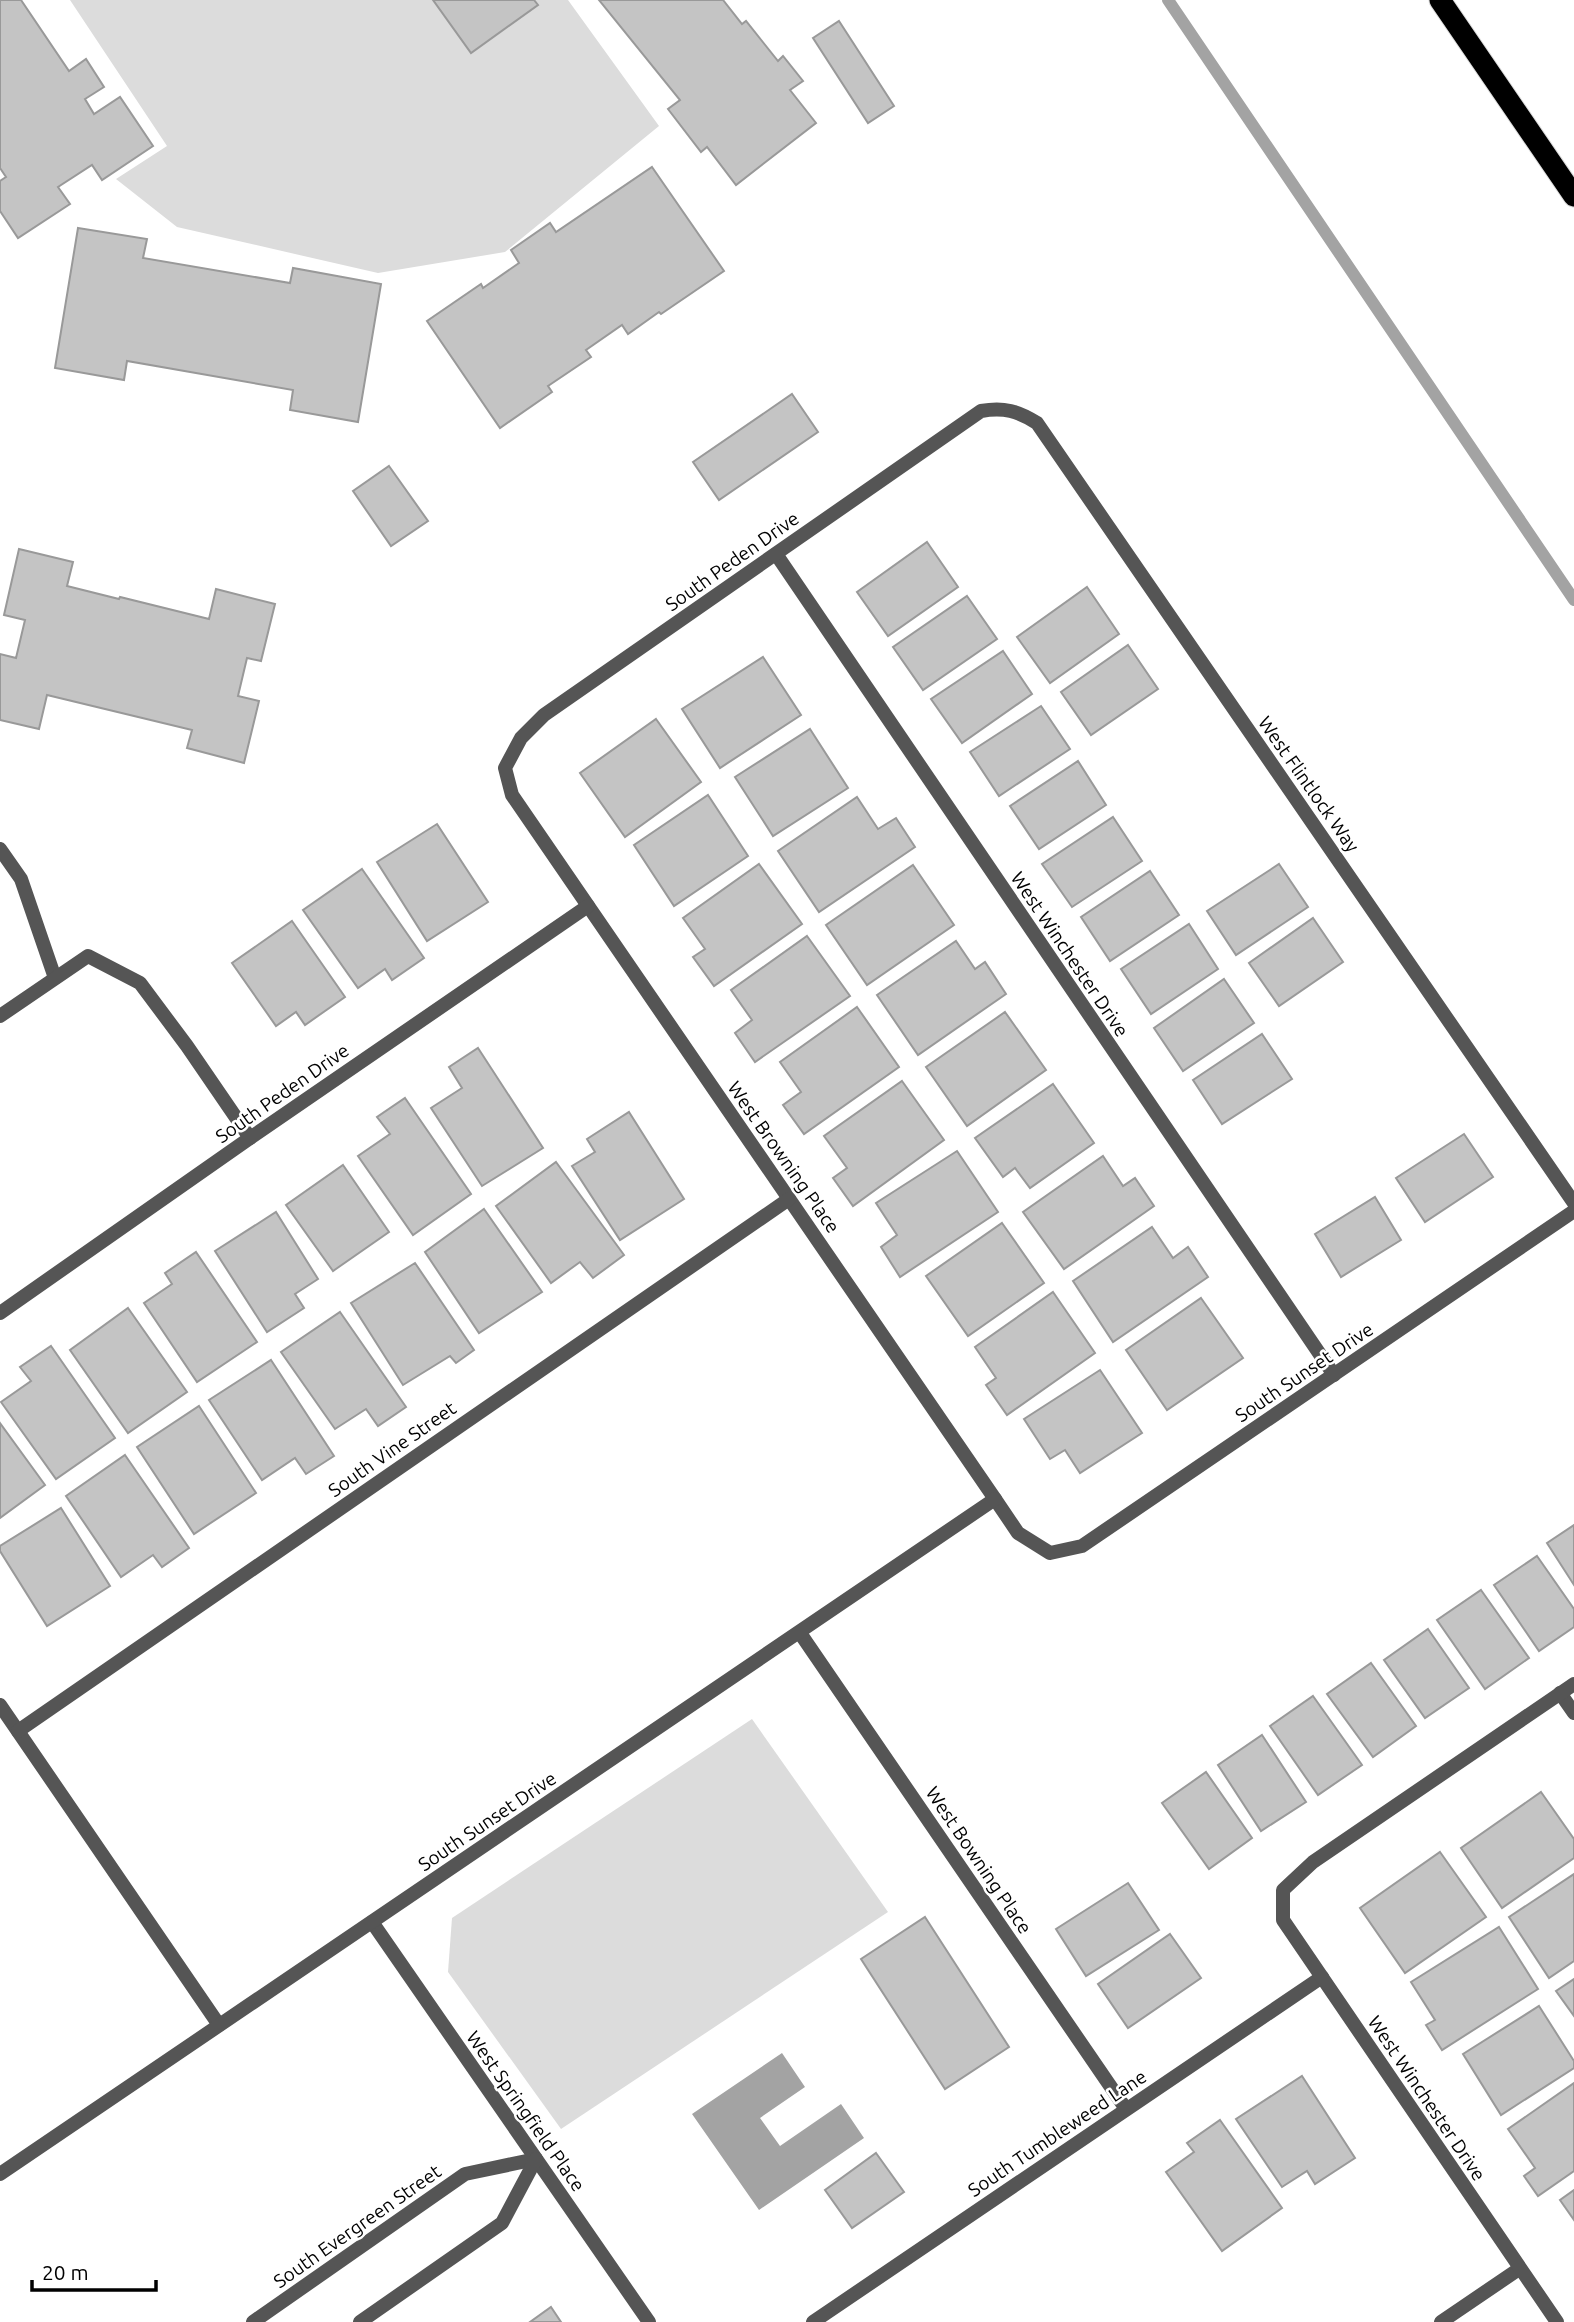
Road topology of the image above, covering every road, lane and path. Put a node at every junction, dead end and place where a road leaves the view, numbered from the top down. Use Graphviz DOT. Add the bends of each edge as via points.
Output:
graph roads {
  1 [pos="1440,0"];
  2 [pos="1574,196"];
  3 [pos="998,408"];
  4 [pos="776,554"];
  5 [pos="505,768"];
  6 [pos="0,849"];
  7 [pos="588,906"];
  8 [pos="55,978"];
  9 [pos="0,1016"];
  10 [pos="250,1138"];
  11 [pos="789,1199"];
  12 [pos="1574,1203"];
  13 [pos="1574,1211"];
  14 [pos="0,1313"];
  15 [pos="1334,1375"];
  16 [pos="995,1499"];
  17 [pos="1050,1553"];
  18 [pos="800,1633"];
  19 [pos="1574,1684"];
  20 [pos="1560,1693"];
  21 [pos="0,1705"];
  22 [pos="1574,1713"];
  23 [pos="18,1731"];
  24 [pos="372,1922"];
  25 [pos="1322,1977"];
  26 [pos="219,2025"];
  27 [pos="1126,2109"];
  28 [pos="536,2160"];
  29 [pos="0,2174"];
  30 [pos="1520,2269"];
  31 [pos="253,2322"];
  32 [pos="360,2322"];
  33 [pos="649,2322"];
  34 [pos="814,2322"];
  35 [pos="1441,2322"];
  36 [pos="1557,2322"];
  1 -- 2 [label="highway"];
  3 -- 4 [label="street, South Peden Drive" via="981,411"];
  3 -- 12 [label="street, West Flintlock Way" via="1037,423"];
  4 -- 5 [label="street, South Peden Drive" via="544,715 522,738"];
  4 -- 15 [label="street, West Winchester Drive"];
  5 -- 7 [label="street, West Browning Place" via="512,795"];
  6 -- 8 [label="street" via="21,879"];
  7 -- 10 [label="street, South Peden Drive"];
  7 -- 11 [label="street, West Browning Place"];
  8 -- 9 [label="street"];
  8 -- 10 [label="street" via="88,956 141,983"];
  10 -- 14 [label="street, South Peden Drive"];
  11 -- 16 [label="street, West Browning Place"];
  11 -- 23 [label="street, South Vine Street"];
  13 -- 15 [label="street, South Sunset Drive"];
  15 -- 17 [label="street, South Sunset Drive" via="1082,1546"];
  16 -- 17 [label="street, West Browning Place" via="1018,1533"];
  16 -- 18 [label="street, South Sunset Drive"];
  18 -- 24 [label="street, South Sunset Drive"];
  18 -- 27 [label="street, West Bowning Place"];
  19 -- 20 [label="street"];
  20 -- 22 [label="street"];
  20 -- 25 [label="street, West Winchester Drive" via="1313,1862 1283,1889 1283,1920"];
  21 -- 23 [label="street"];
  23 -- 26 [label="street"];
  24 -- 26 [label="street, South Sunset Drive"];
  24 -- 28 [label="street, West Springfield Place"];
  25 -- 27 [label="street, South Tumbleweed Lane"];
  25 -- 30 [label="street, West Winchester Drive"];
  26 -- 29 [label="street, South Sunset Drive"];
  27 -- 34 [label="street, South Tumbleweed Lane"];
  28 -- 31 [label="street, South Evergreen Street" via="465,2174"];
  28 -- 32 [label="street" via="502,2223"];
  28 -- 33 [label="street, West Springfield Place"];
  30 -- 35 [label="street"];
  30 -- 36 [label="street, West Winchester Drive"];
}
